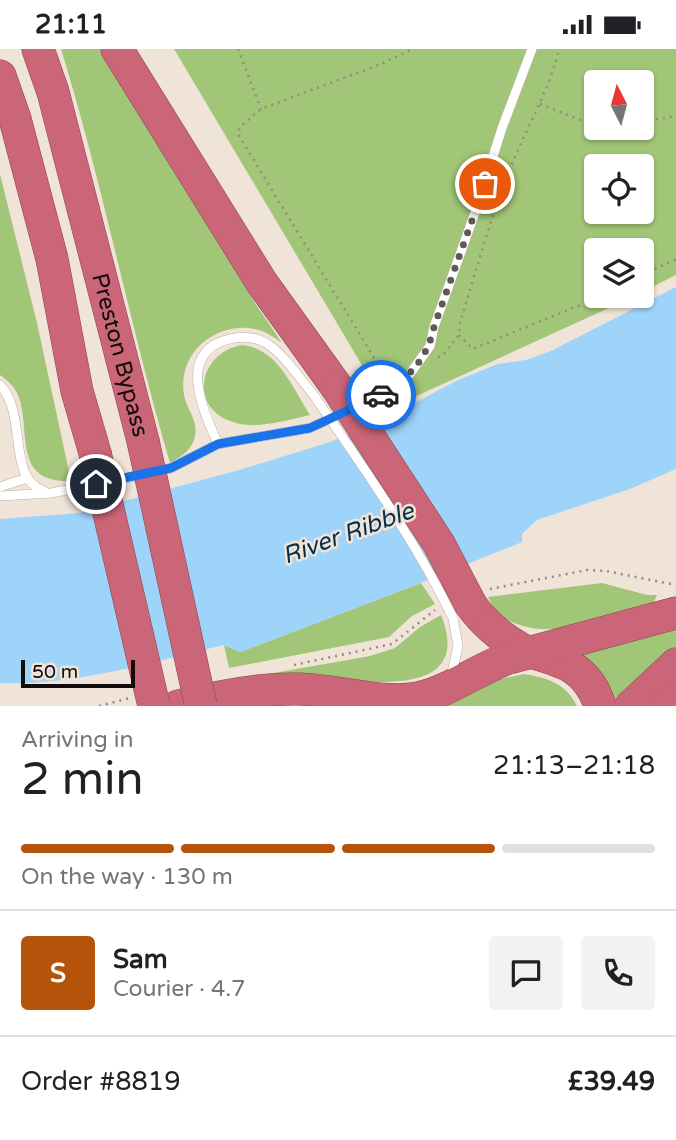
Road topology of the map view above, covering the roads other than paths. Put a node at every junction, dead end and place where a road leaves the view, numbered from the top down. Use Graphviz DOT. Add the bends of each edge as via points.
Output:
graph roads {
  1 [pos="38,49"];
  2 [pos="117,49"];
  3 [pos="532,49"];
  4 [pos="0,76"];
  5 [pos="0,386"];
  6 [pos="325,390"];
  7 [pos="218,444"];
  8 [pos="27,478"];
  9 [pos="0,487"];
  10 [pos="49,493"];
  11 [pos="0,496"];
  12 [pos="469,604"];
  13 [pos="676,613"];
  14 [pos="528,652"];
  15 [pos="676,664"];
  16 [pos="448,686"];
  17 [pos="676,696"];
  18 [pos="142,702"];
  19 [pos="178,706"];
  20 [pos="201,706"];
  21 [pos="600,706"];
  22 [pos="631,706"];
  23 [pos="665,706"];
  1 -- 20 [label="highway, Preston Bypass, bridge" via="54,92 144,441"];
  2 -- 6 [label="highway"];
  3 -- 7 [label="lane" via="421,361 392,388 310,428"];
  4 -- 18 [label="highway, Preston Bypass, bridge" via="52,260 77,391 95,453"];
  5 -- 8 [label="lane" via="17,421"];
  6 -- 7 [label="lane" via="267,344 249,338 220,342 202,360 197,380"];
  6 -- 12 [label="highway, bridge" via="373,439 439,544"];
  7 -- 10 [label="lane" via="171,468"];
  8 -- 9 [label="lane"];
  8 -- 10 [label="lane" via="35,488"];
  10 -- 11 [label="lane"];
  12 -- 14 [label="highway" via="506,641"];
  12 -- 16 [label="lane"];
  13 -- 14 [label="highway"];
  14 -- 16 [label="highway" via="490,664"];
  14 -- 21 [label="highway" via="579,671"];
  15 -- 22 [label="highway"];
  16 -- 19 [label="highway" via="411,699 271,689"];
  17 -- 23 [label="highway"];
}
